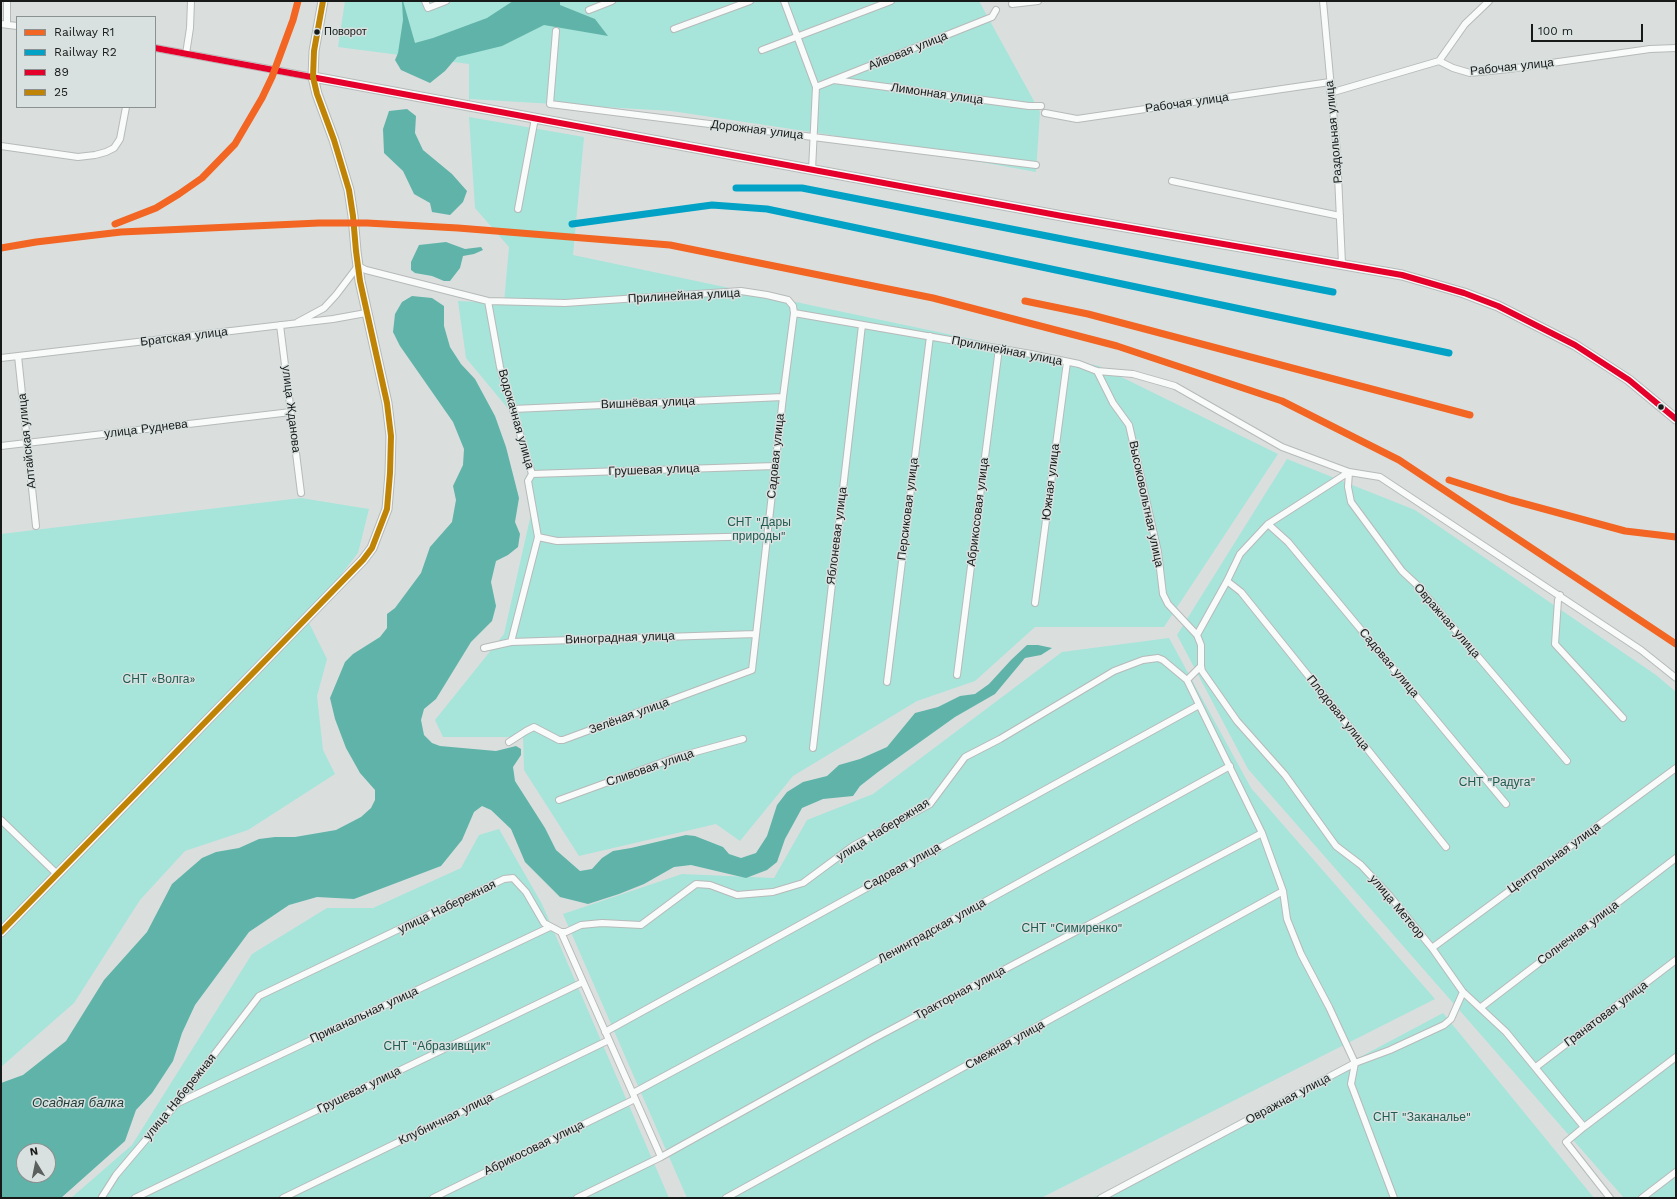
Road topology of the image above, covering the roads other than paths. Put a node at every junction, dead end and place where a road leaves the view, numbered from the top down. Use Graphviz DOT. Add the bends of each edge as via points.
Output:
graph roads {
  1 [pos="7,1"];
  2 [pos="191,1"];
  3 [pos="322,1"];
  4 [pos="425,1"];
  5 [pos="446,1"];
  6 [pos="612,1"];
  7 [pos="750,1"];
  8 [pos="784,1"];
  9 [pos="891,1"];
  10 [pos="1038,1"];
  11 [pos="1323,1"];
  12 [pos="1489,1"];
  13 [pos="1012,4"];
  14 [pos="589,10"];
  15 [pos="996,10"];
  16 [pos="3,24"];
  17 [pos="16,26"];
  18 [pos="674,29"];
  19 [pos="556,31"];
  20 [pos="798,37"];
  21 [pos="156,48"];
  22 [pos="1676,48"];
  23 [pos="762,50"];
  24 [pos="186,54"];
  25 [pos="1439,61"];
  26 [pos="313,77"];
  27 [pos="834,80"];
  28 [pos="1330,82"];
  29 [pos="816,87"];
  30 [pos="1330,93"];
  31 [pos="1041,106"];
  32 [pos="126,108"];
  33 [pos="1046,113"];
  34 [pos="536,118"];
  35 [pos="813,137"];
  36 [pos="1,146"];
  37 [pos="1036,165"];
  38 [pos="812,170"];
  39 [pos="1172,181"];
  40 [pos="518,209"];
  41 [pos="1340,216"];
  42 [pos="1342,264"];
  43 [pos="358,266"];
  44 [pos="488,301"];
  45 [pos="366,313"];
  46 [pos="794,313"];
  47 [pos="298,322"];
  48 [pos="280,325"];
  49 [pos="862,325"];
  50 [pos="930,336"];
  51 [pos="999,348"];
  52 [pos="18,356"];
  53 [pos="1,358"];
  54 [pos="1066,362"];
  55 [pos="1097,370"];
  56 [pos="782,397"];
  57 [pos="513,409"];
  58 [pos="291,412"];
  59 [pos="1676,419"];
  60 [pos="27,442"];
  61 [pos="1,446"];
  62 [pos="775,466"];
  63 [pos="1349,472"];
  64 [pos="532,474"];
  65 [pos="301,493"];
  66 [pos="1268,524"];
  67 [pos="36,526"];
  68 [pos="767,536"];
  69 [pos="538,537"];
  70 [pos="1227,581"];
  71 [pos="1560,596"];
  72 [pos="1035,603"];
  73 [pos="756,634"];
  74 [pos="1198,634"];
  75 [pos="511,642"];
  76 [pos="484,648"];
  77 [pos="1201,666"];
  78 [pos="752,670"];
  79 [pos="957,675"];
  80 [pos="1676,678"];
  81 [pos="1187,680"];
  82 [pos="887,682"];
  83 [pos="1199,705"];
  84 [pos="1623,718"];
  85 [pos="743,739"];
  86 [pos="509,742"];
  87 [pos="813,748"];
  88 [pos="1567,761"];
  89 [pos="1230,766"];
  90 [pos="1676,768"];
  91 [pos="559,800"];
  92 [pos="1506,804"];
  93 [pos="1,820"];
  94 [pos="1262,833"];
  95 [pos="1446,848"];
  96 [pos="1676,858"];
  97 [pos="58,875"];
  98 [pos="1282,891"];
  99 [pos="550,927"];
  100 [pos="1,932"];
  101 [pos="561,932"];
  102 [pos="1432,948"];
  103 [pos="1676,960"];
  104 [pos="583,982"];
  105 [pos="1463,992"];
  106 [pos="1480,1008"];
  107 [pos="605,1032"];
  108 [pos="609,1040"];
  109 [pos="1676,1057"];
  110 [pos="1355,1063"];
  111 [pos="1536,1067"];
  112 [pos="634,1096"];
  113 [pos="176,1103"];
  114 [pos="1584,1128"];
  115 [pos="661,1157"];
  116 [pos="1676,1172"];
  117 [pos="102,1197"];
  118 [pos="135,1198"];
  119 [pos="283,1198"];
  120 [pos="433,1198"];
  121 [pos="577,1198"];
  122 [pos="726,1198"];
  123 [pos="1101,1198"];
  124 [pos="1394,1198"];
  125 [pos="1610,1198"];
  126 [pos="1642,1198"];
  1 -- 16 [label="street"];
  2 -- 24 [label="street"];
  3 -- 26 [label="street" via="314,51"];
  4 -- 5 [label="street" via="428,8"];
  6 -- 14 [label="street"];
  7 -- 18 [label="street"];
  8 -- 20 [label="street"];
  9 -- 20 [label="street"];
  10 -- 13 [label="street"];
  11 -- 28 [label="street, Раздольная улица"];
  12 -- 25 [label="street" via="1465,24"];
  15 -- 27 [label="street, Айвовая улица" via="992,17"];
  16 -- 17 [label="street"];
  19 -- 35 [label="street, Дорожная улица" via="550,104"];
  20 -- 23 [label="street"];
  20 -- 29 [label="street"];
  21 -- 24 [label="street"];
  22 -- 25 [label="street, Рабочая улица" via="1650,49 1470,73"];
  24 -- 26 [label="street"];
  25 -- 30 [label="street"];
  26 -- 34 [label="street"];
  26 -- 43 [label="street" via="349,190"];
  27 -- 29 [label="street, Айвовая улица"];
  27 -- 31 [label="street, Лимонная улица"];
  28 -- 30 [label="street, Раздольная улица"];
  28 -- 33 [label="street, Рабочая улица" via="1077,119"];
  29 -- 35 [label="street"];
  30 -- 41 [label="street, Раздольная улица" via="1337,153"];
  32 -- 36 [label="street" via="120,140 114,148 106,152 78,157"];
  34 -- 38 [label="street"];
  34 -- 40 [label="street"];
  35 -- 37 [label="street, Дорожная улица"];
  35 -- 38 [label="street"];
  38 -- 42 [label="street"];
  39 -- 41 [label="street"];
  41 -- 42 [label="street, Раздольная улица"];
  42 -- 59 [label="street" via="1402,276 1464,293 1498,306 1592,354 1629,380"];
  43 -- 44 [label="street, Прилинейная улица"];
  43 -- 45 [label="street"];
  43 -- 47 [label="street" via="324,308"];
  44 -- 46 [label="street, Прилинейная улица" via="565,303 741,291 788,300 793,306"];
  44 -- 57 [label="street, Водокачная улица" via="500,367"];
  45 -- 47 [label="street, Братская улица"];
  45 -- 97 [label="street" via="387,403 391,436 387,509 372,548"];
  46 -- 49 [label="street, Прилинейная улица"];
  46 -- 56 [label="street, Садовая улица"];
  47 -- 48 [label="street, Братская улица"];
  48 -- 52 [label="street, Братская улица"];
  48 -- 58 [label="street, улица Жданова"];
  49 -- 50 [label="street, Прилинейная улица"];
  49 -- 87 [label="street, Яблоневая улица"];
  50 -- 51 [label="street, Прилинейная улица"];
  50 -- 82 [label="street, Персиковая улица"];
  51 -- 54 [label="street, Прилинейная улица"];
  51 -- 79 [label="street, Абрикосовая улица"];
  52 -- 53 [label="street, Братская улица"];
  52 -- 60 [label="street, Алтайская улица"];
  54 -- 55 [label="street, Прилинейная улица"];
  54 -- 72 [label="street, Южная улица"];
  55 -- 63 [label="street, Прилинейная улица" via="1133,374 1175,386 1282,448"];
  55 -- 74 [label="street, Высоковольтная улица" via="1113,403 1128,425 1158,552 1164,594 1168,604"];
  56 -- 57 [label="street, Вишнёвая улица"];
  56 -- 62 [label="street, Садовая улица"];
  57 -- 64 [label="street, Водокачная улица"];
  58 -- 60 [label="street, улица Руднева"];
  58 -- 65 [label="street, улица Жданова"];
  60 -- 61 [label="street, улица Руднева"];
  60 -- 67 [label="street, Алтайская улица"];
  62 -- 64 [label="street, Грушевая улица"];
  62 -- 68 [label="street, Садовая улица"];
  63 -- 66 [label="street"];
  63 -- 71 [label="street, Прилинейная улица" via="1380,477"];
  63 -- 88 [label="street, Овражная улица" via="1351,502 1402,571 1417,585"];
  64 -- 69 [label="street, Водокачная улица" via="528,481"];
  66 -- 70 [label="street" via="1240,554"];
  66 -- 92 [label="street, Садовая улица" via="1288,542"];
  68 -- 69 [label="street" via="557,541"];
  68 -- 73 [label="street, Садовая улица"];
  69 -- 75 [label="street, Водокачная улица"];
  70 -- 74 [label="street"];
  70 -- 95 [label="street, Плодовая улица" via="1241,592"];
  71 -- 80 [label="street, Прилинейная улица" via="1641,650"];
  71 -- 84 [label="street" via="1555,644"];
  73 -- 75 [label="street, Виноградная улица"];
  73 -- 78 [label="street, Садовая улица"];
  74 -- 77 [label="street"];
  75 -- 76 [label="street, Виноградная улица"];
  77 -- 81 [label="street"];
  77 -- 102 [label="street, улица Метеор" via="1237,721 1285,775 1336,846 1366,870"];
  78 -- 86 [label="street, Зелёная улица" via="563,740 534,727"];
  81 -- 83 [label="street"];
  81 -- 101 [label="street, улица Набережная" via="1158,658 1143,660 1114,671 966,757 930,804 852,846 803,883 773,892 737,895 710,885 696,884 641,925 602,922 581,925"];
  83 -- 89 [label="street"];
  83 -- 107 [label="street, Садовая улица"];
  85 -- 91 [label="street, Сливовая улица" via="677,757"];
  89 -- 94 [label="street"];
  89 -- 112 [label="street, Ленинградская улица"];
  90 -- 102 [label="street, Центральная улица"];
  93 -- 97 [label="street"];
  94 -- 98 [label="street"];
  94 -- 115 [label="street, Тракторная улица" via="873,1039"];
  96 -- 106 [label="street, Солнечная улица"];
  97 -- 100 [label="street"];
  98 -- 110 [label="street" via="1287,919 1301,954"];
  98 -- 122 [label="street, Смежная улица"];
  99 -- 101 [label="street, улица Набережная"];
  99 -- 113 [label="street, Приканальная улица"];
  99 -- 113 [label="street, улица Набережная" via="544,923 526,892 514,878 504,879 259,996"];
  101 -- 104 [label="street"];
  102 -- 105 [label="street, улица Метеор"];
  103 -- 111 [label="street, Гранатовая улица"];
  104 -- 107 [label="street"];
  104 -- 118 [label="street, Грушевая улица"];
  105 -- 106 [label="street, улица Метеор"];
  105 -- 110 [label="street, Овражная улица" via="1451,1019 1444,1025"];
  106 -- 111 [label="street, улица Метеор" via="1506,1032"];
  107 -- 108 [label="street"];
  108 -- 112 [label="street"];
  108 -- 119 [label="street, Клубничная улица"];
  109 -- 114 [label="street"];
  110 -- 123 [label="street, Овражная улица"];
  110 -- 124 [label="street" via="1351,1084"];
  111 -- 114 [label="street, улица Метеор"];
  112 -- 115 [label="street"];
  112 -- 120 [label="street, Абрикосовая улица"];
  113 -- 117 [label="street, улица Набережная" via="116,1175"];
  114 -- 125 [label="street" via="1566,1142"];
  115 -- 121 [label="street"];
  116 -- 126 [label="street"];
}
